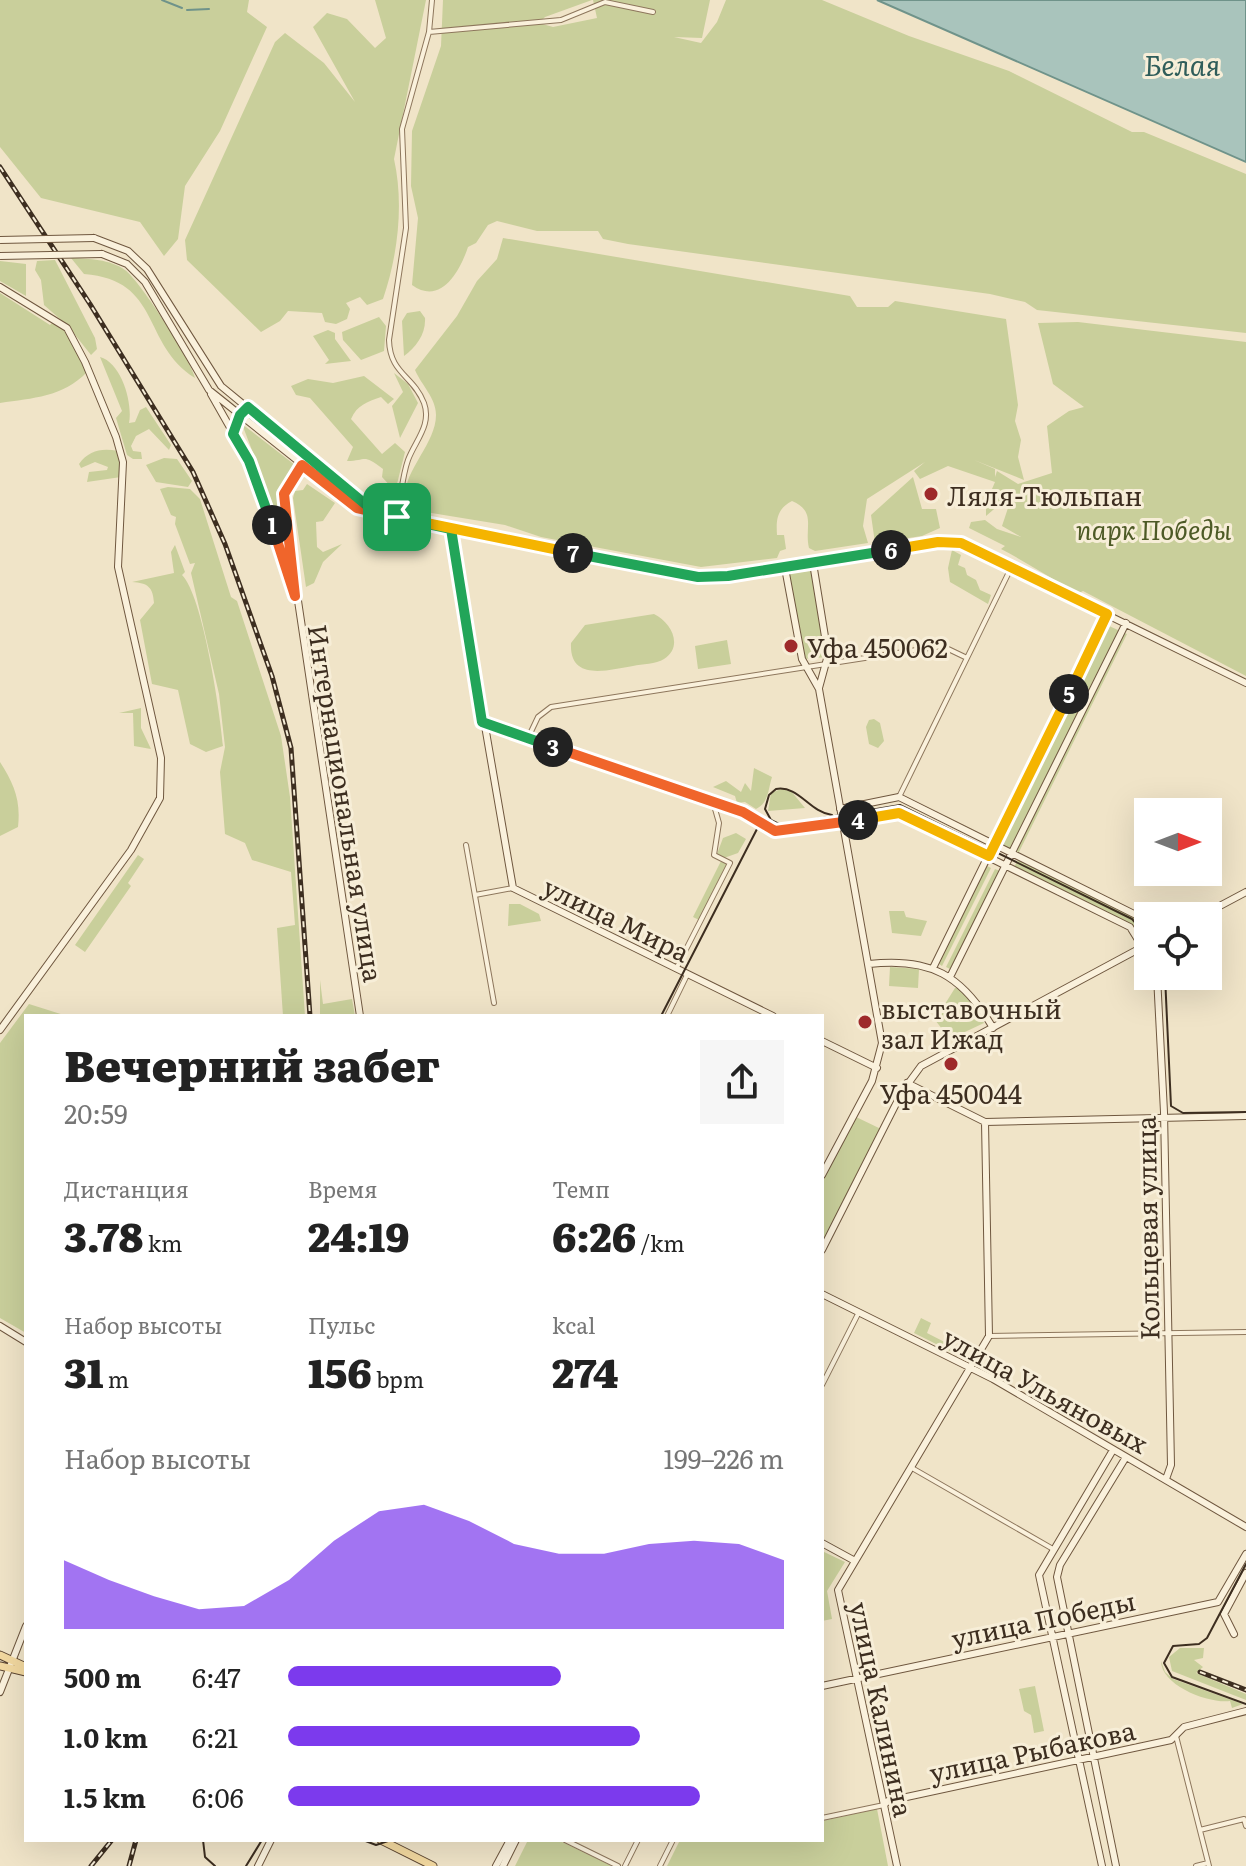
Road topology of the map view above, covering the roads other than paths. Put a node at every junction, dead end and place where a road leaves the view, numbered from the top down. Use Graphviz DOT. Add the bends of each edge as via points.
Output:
graph roads {
  1 [pos="432,0"];
  2 [pos="653,12"];
  3 [pos="429,32"];
  4 [pos="0,240"];
  5 [pos="0,256"];
  6 [pos="0,287"];
  7 [pos="209,390"];
  8 [pos="248,407"];
  9 [pos="240,415"];
  10 [pos="233,434"];
  11 [pos="307,457"];
  12 [pos="302,465"];
  13 [pos="376,513"];
  14 [pos="397,517"];
  15 [pos="451,529"];
  16 [pos="813,563"];
  17 [pos="785,568"];
  18 [pos="1011,568"];
  19 [pos="295,596"];
  20 [pos="1107,614"];
  21 [pos="1126,623"];
  22 [pos="967,658"];
  23 [pos="827,664"];
  24 [pos="807,667"];
  25 [pos="1246,683"];
  26 [pos="819,689"];
  27 [pos="482,722"];
  28 [pos="528,738"];
  29 [pos="899,797"];
  30 [pos="713,802"];
  31 [pos="840,809"];
  32 [pos="843,822"];
  33 [pos="995,844"];
  34 [pos="466,845"];
  35 [pos="1011,852"];
  36 [pos="989,856"];
  37 [pos="1005,865"];
  38 [pos="513,888"];
  39 [pos="1246,892"];
  40 [pos="475,895"];
  41 [pos="1222,905"];
  42 [pos="1134,914"];
  43 [pos="1134,932"];
  44 [pos="1134,952"];
  45 [pos="869,964"];
  46 [pos="933,968"];
  47 [pos="676,970"];
  48 [pos="687,975"];
  49 [pos="950,977"];
  50 [pos="1158,990"];
  51 [pos="494,1003"];
  52 [pos="360,1014"];
  53 [pos="668,1014"];
  54 [pos="769,1014"];
  55 [pos="993,1028"];
  56 [pos="0,1030"];
  57 [pos="824,1042"];
  58 [pos="877,1068"];
  59 [pos="907,1083"];
  60 [pos="1246,1116"];
  61 [pos="1164,1118"];
  62 [pos="985,1122"];
  63 [pos="824,1171"];
  64 [pos="824,1246"];
  65 [pos="824,1295"];
  66 [pos="859,1312"];
  67 [pos="0,1326"];
  68 [pos="1246,1332"];
  69 [pos="1169,1334"];
  70 [pos="989,1336"];
  71 [pos="24,1341"];
  72 [pos="971,1367"];
  73 [pos="824,1381"];
  74 [pos="1113,1450"];
  75 [pos="1126,1457"];
  76 [pos="912,1468"];
  77 [pos="1166,1479"];
  78 [pos="1246,1527"];
  79 [pos="824,1544"];
  80 [pos="1053,1549"];
  81 [pos="1246,1554"];
  82 [pos="1047,1558"];
  83 [pos="855,1561"];
  84 [pos="1060,1565"];
  85 [pos="1246,1573"];
  86 [pos="24,1631"];
  87 [pos="1067,1634"];
  88 [pos="1234,1634"];
  89 [pos="1052,1637"];
  90 [pos="0,1655"];
  91 [pos="11,1664"];
  92 [pos="0,1666"];
  93 [pos="24,1668"];
  94 [pos="856,1678"];
  95 [pos="824,1686"];
  96 [pos="0,1692"];
  97 [pos="1246,1711"];
  98 [pos="1176,1734"];
  99 [pos="1094,1757"];
  100 [pos="1079,1761"];
  101 [pos="884,1805"];
  102 [pos="824,1818"];
  103 [pos="1244,1819"];
  104 [pos="1246,1826"];
  105 [pos="1200,1830"];
  106 [pos="270,1842"];
  107 [pos="385,1842"];
  108 [pos="509,1842"];
  109 [pos="515,1842"];
  110 [pos="569,1842"];
  111 [pos="637,1842"];
  112 [pos="672,1842"];
  113 [pos="1208,1865"];
  114 [pos="258,1866"];
  115 [pos="433,1866"];
  116 [pos="496,1866"];
  117 [pos="503,1866"];
  118 [pos="618,1866"];
  119 [pos="625,1866"];
  120 [pos="660,1866"];
  121 [pos="897,1866"];
  122 [pos="1102,1866"];
  123 [pos="1116,1866"];
  124 [pos="1196,1866"];
  1 -- 3 [label="street"];
  2 -- 3 [label="street" via="605,2 561,20"];
  3 -- 14 [label="street" via="402,129 406,228 389,340 397,370 413,383 425,404 425,424 408,459"];
  4 -- 8 [label="main road, bridge" via="94,238 128,251 147,269 217,381"];
  5 -- 7 [label="main road, Интернациональная улица, bridge" via="102,254 127,264 145,282"];
  6 -- 56 [label="main road" via="67,328 116,437 123,462 118,567 161,758 162,786 131,850"];
  7 -- 9 [label="main road"];
  7 -- 10 [label="main road, Интернациональная улица"];
  8 -- 9 [label="main road"];
  8 -- 11 [label="main road"];
  9 -- 10 [label="main road"];
  9 -- 12 [label="main road"];
  10 -- 19 [label="main road, Интернациональная улица" via="265,502"];
  11 -- 12 [label="main road, Интернациональная улица"];
  11 -- 13 [label="main road"];
  12 -- 13 [label="main road" via="346,501"];
  12 -- 19 [label="main road, Интернациональная улица" via="284,494"];
  13 -- 14 [label="main road"];
  14 -- 15 [label="main road"];
  15 -- 17 [label="main road" via="698,577"];
  15 -- 27 [label="main road, улица Мира"];
  16 -- 17 [label="main road"];
  16 -- 18 [label="main road" via="950,542"];
  16 -- 23 [label="main road"];
  17 -- 24 [label="main road"];
  18 -- 20 [label="main road"];
  18 -- 22 [label="street"];
  19 -- 52 [label="main road, Интернациональная улица"];
  20 -- 21 [label="main road"];
  20 -- 33 [label="main road"];
  21 -- 25 [label="main road"];
  21 -- 35 [label="main road"];
  22 -- 23 [label="street" via="942,646"];
  22 -- 29 [label="street"];
  23 -- 24 [label="street"];
  23 -- 26 [label="main road"];
  24 -- 26 [label="main road"];
  24 -- 28 [label="street" via="551,707 538,717"];
  26 -- 31 [label="main road"];
  27 -- 28 [label="street"];
  27 -- 38 [label="main road, улица Мира"];
  28 -- 30 [label="street"];
  29 -- 31 [label="main road"];
  29 -- 33 [label="main road"];
  30 -- 32 [label="street" via="775,831"];
  30 -- 47 [label="street" via="719,823 714,855 730,863"];
  31 -- 32 [label="main road"];
  32 -- 36 [label="main road" via="899,813"];
  32 -- 45 [label="main road"];
  33 -- 35 [label="main road"];
  33 -- 36 [label="main road"];
  34 -- 40 [label="street"];
  35 -- 37 [label="main road"];
  35 -- 42 [label="main road"];
  36 -- 37 [label="main road"];
  36 -- 46 [label="main road"];
  37 -- 43 [label="main road"];
  37 -- 49 [label="main road"];
  38 -- 40 [label="street"];
  38 -- 47 [label="main road, улица Мира"];
  39 -- 41 [label="main road"];
  40 -- 51 [label="street"];
  44 -- 55 [label="main road"];
  45 -- 46 [label="main road" via="894,961"];
  45 -- 58 [label="main road" via="882,1043"];
  46 -- 49 [label="main road"];
  47 -- 48 [label="main road, улица Мира"];
  48 -- 53 [label="street"];
  48 -- 54 [label="main road, улица Мира"];
  49 -- 55 [label="main road" via="977,1001"];
  50 -- 61 [label="main road, Кольцевая улица"];
  55 -- 59 [label="main road" via="921,1066"];
  57 -- 58 [label="main road"];
  58 -- 63 [label="main road"];
  59 -- 62 [label="main road"];
  59 -- 64 [label="main road"];
  60 -- 61 [label="main road"];
  61 -- 62 [label="main road"];
  61 -- 69 [label="main road, Кольцевая улица"];
  62 -- 70 [label="main road"];
  65 -- 66 [label="main road, улица Ульяновых"];
  66 -- 72 [label="main road, улица Ульяновых"];
  66 -- 73 [label="street"];
  67 -- 71 [label="main road"];
  68 -- 69 [label="street"];
  69 -- 70 [label="street"];
  69 -- 77 [label="main road, Кольцевая улица" via="1171,1465"];
  70 -- 72 [label="main road, улица Калинина"];
  72 -- 74 [label="main road, улица Ульяновых"];
  72 -- 76 [label="main road, улица Калинина"];
  74 -- 75 [label="main road, улица Ульяновых"];
  74 -- 80 [label="main road"];
  75 -- 77 [label="main road, улица Ульяновых"];
  75 -- 84 [label="main road"];
  76 -- 80 [label="street"];
  76 -- 83 [label="main road, улица Калинина"];
  77 -- 78 [label="main road, улица Ульяновых"];
  79 -- 83 [label="main road"];
  80 -- 82 [label="main road"];
  81 -- 87 [label="main road, улица Победы" via="1218,1602"];
  82 -- 84 [label="main road"];
  82 -- 89 [label="main road" via="1039,1575"];
  83 -- 94 [label="main road, улица Калинина" via="841,1583 838,1601"];
  84 -- 87 [label="main road" via="1057,1587"];
  85 -- 88 [label="main road" via="1224,1614"];
  86 -- 91 [label="main road"];
  87 -- 89 [label="main road, улица Победы"];
  87 -- 99 [label="main road"];
  89 -- 94 [label="main road, улица Победы"];
  89 -- 100 [label="main road"];
  90 -- 91 [label="main road"];
  91 -- 92 [label="main road"];
  91 -- 93 [label="main road"];
  91 -- 96 [label="main road"];
  94 -- 95 [label="main road, улица Победы"];
  94 -- 101 [label="main road, улица Калинина"];
  97 -- 98 [label="main road, улица Рыбакова" via="1184,1727"];
  98 -- 99 [label="main road, улица Рыбакова" via="1171,1740"];
  98 -- 105 [label="street"];
  99 -- 100 [label="main road, улица Рыбакова"];
  99 -- 123 [label="main road"];
  100 -- 101 [label="main road, улица Рыбакова"];
  100 -- 122 [label="main road"];
  101 -- 102 [label="street, улица Рыбакова"];
  101 -- 121 [label="main road, улица Калинина"];
  103 -- 104 [label="street"];
  103 -- 105 [label="street"];
  105 -- 113 [label="street"];
  106 -- 114 [label="main road"];
  107 -- 115 [label="main road"];
  108 -- 116 [label="main road"];
  109 -- 117 [label="main road"];
  110 -- 118 [label="street"];
  111 -- 119 [label="street"];
  112 -- 120 [label="street"];
  113 -- 124 [label="street"];
}
